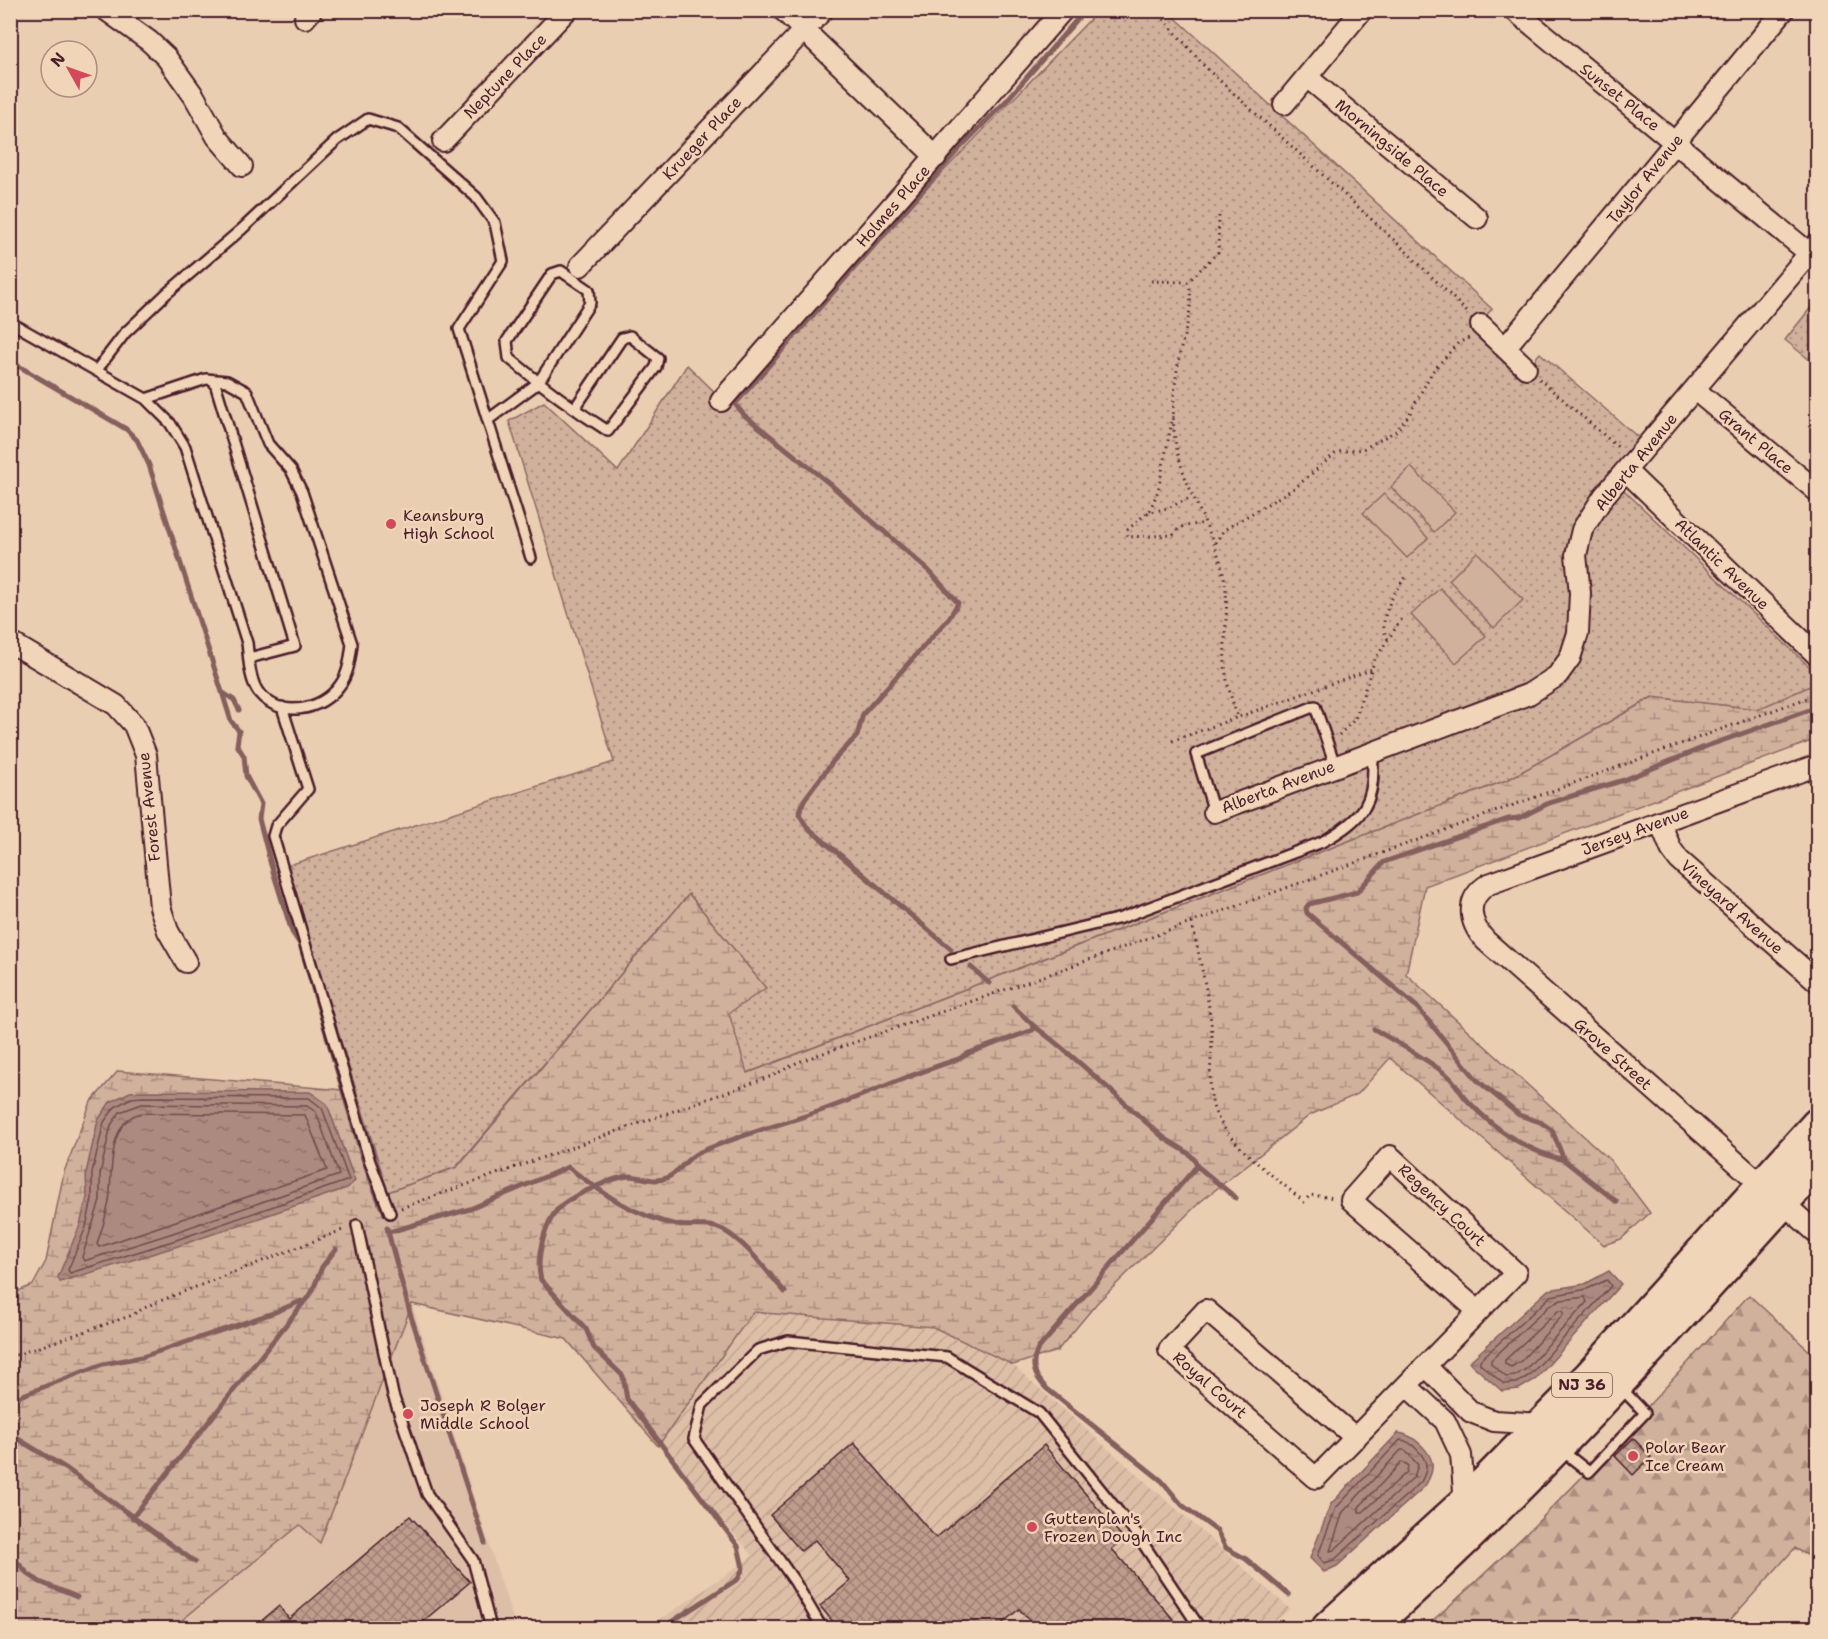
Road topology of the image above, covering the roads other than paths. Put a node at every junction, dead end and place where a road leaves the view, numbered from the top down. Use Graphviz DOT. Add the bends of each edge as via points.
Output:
graph roads {
  1 [pos="105,10"];
  2 [pos="567,10"];
  3 [pos="783,10"];
  4 [pos="823,10"];
  5 [pos="1064,10"];
  6 [pos="1362,10"];
  7 [pos="1514,10"];
  8 [pos="1784,10"];
  9 [pos="804,30"];
  10 [pos="1307,77"];
  11 [pos="1284,104"];
  12 [pos="443,141"];
  13 [pos="1675,142"];
  14 [pos="936,157"];
  15 [pos="242,166"];
  16 [pos="1477,218"];
  17 [pos="1813,248"];
  18 [pos="580,266"];
  19 [pos="10,322"];
  20 [pos="1484,328"];
  21 [pos="1505,348"];
  22 [pos="1526,368"];
  23 [pos="96,371"];
  24 [pos="214,380"];
  25 [pos="538,383"];
  26 [pos="1695,390"];
  27 [pos="146,399"];
  28 [pos="721,401"];
  29 [pos="574,408"];
  30 [pos="489,419"];
  31 [pos="1630,466"];
  32 [pos="1818,492"];
  33 [pos="531,558"];
  34 [pos="10,642"];
  35 [pos="1818,656"];
  36 [pos="249,658"];
  37 [pos="282,707"];
  38 [pos="1372,752"];
  39 [pos="1335,765"];
  40 [pos="1818,765"];
  41 [pos="1215,812"];
  42 [pos="1660,822"];
  43 [pos="1472,915"];
  44 [pos="951,959"];
  45 [pos="186,962"];
  46 [pos="1818,982"];
  47 [pos="1818,1125"];
  48 [pos="1818,1162"];
  49 [pos="1772,1194"];
  50 [pos="390,1212"];
  51 [pos="357,1225"];
  52 [pos="1818,1234"];
  53 [pos="1478,1311"];
  54 [pos="1426,1366"];
  55 [pos="1407,1386"];
  56 [pos="1551,1436"];
  57 [pos="1356,1438"];
  58 [pos="1466,1504"];
  59 [pos="491,1629"];
  60 [pos="822,1629"];
  61 [pos="1200,1629"];
  62 [pos="1329,1629"];
  63 [pos="1368,1629"];
  1 -- 15 [label="street" via="166,57 217,137"];
  2 -- 12 [label="street, Neptune Place"];
  3 -- 9 [label="street"];
  4 -- 9 [label="street, Krueger Place"];
  5 -- 14 [label="street, Holmes Place"];
  6 -- 10 [label="street"];
  7 -- 13 [label="street, Sunset Place"];
  8 -- 13 [label="street, Taylor Avenue"];
  9 -- 14 [label="street"];
  9 -- 18 [label="street, Krueger Place"];
  10 -- 11 [label="street"];
  10 -- 16 [label="street, Morningside Place"];
  13 -- 17 [label="street, Sunset Place"];
  13 -- 21 [label="street, Taylor Avenue"];
  14 -- 28 [label="street, Holmes Place"];
  17 -- 26 [label="street, Alberta Avenue"];
  19 -- 23 [label="lane"];
  20 -- 21 [label="street"];
  21 -- 22 [label="street"];
  23 -- 27 [label="lane"];
  23 -- 30 [label="lane" via="125,333 166,294 242,230 337,140 368,119 398,128 477,197 495,223 503,261 459,329"];
  24 -- 27 [label="lane" via="206,379"];
  24 -- 36 [label="lane" via="295,646"];
  24 -- 37 [label="lane" via="227,381 247,392 268,444 291,470 302,492 352,644 349,666 330,696 311,707"];
  25 -- 25 [label="lane" via="590,303 589,290 561,272 552,274 507,341 509,358"];
  25 -- 29 [label="lane"];
  25 -- 30 [label="lane"];
  26 -- 31 [label="street, Alberta Avenue"];
  26 -- 32 [label="street, Grant Place"];
  27 -- 36 [label="lane" via="170,423 185,447"];
  29 -- 29 [label="lane" via="608,431 656,367 658,358 630,336 622,338"];
  30 -- 33 [label="lane"];
  31 -- 35 [label="street, Atlantic Avenue"];
  31 -- 38 [label="street, Alberta Avenue" via="1582,530 1576,555 1580,593 1578,633 1570,658 1557,676 1529,694"];
  34 -- 45 [label="street, Forest Avenue" via="116,705 134,725 146,755 160,907 168,932"];
  36 -- 37 [label="lane" via="259,692"];
  37 -- 50 [label="lane" via="308,789 276,826 273,836 370,1162"];
  38 -- 39 [label="street, Alberta Avenue"];
  38 -- 44 [label="lane" via="1375,778 1366,805 1351,822 1322,842 1121,918"];
  39 -- 41 [label="street, Alberta Avenue"];
  39 -- 41 [label="lane" via="1315,706 1196,754"];
  40 -- 42 [label="street, Jersey Avenue"];
  42 -- 43 [label="street, Jersey Avenue" via="1489,884 1473,899"];
  42 -- 46 [label="street, Vineyard Avenue" via="1679,860"];
  43 -- 49 [label="street, Grove Street" via="1486,941"];
  47 -- 49 [label="highway, NJ 36"];
  48 -- 49 [label="highway, NJ 36"];
  49 -- 52 [label="street, Grove Street"];
  49 -- 56 [label="highway, NJ 36" via="1591,1376"];
  49 -- 56 [label="highway, NJ 36" via="1617,1384"];
  51 -- 59 [label="lane" via="393,1395 427,1494 473,1560"];
  53 -- 53 [label="street, Regency Court" via="1516,1273 1390,1156 1351,1200"];
  53 -- 54 [label="street, Regency Court"];
  54 -- 55 [label="street, Regency Court"];
  54 -- 56 [label="street" via="1471,1412"];
  55 -- 57 [label="street, Royal Court"];
  55 -- 58 [label="street" via="1445,1421 1461,1455"];
  56 -- 58 [label="highway, NJ 36"];
  56 -- 63 [label="highway, NJ 36" via="1454,1550"];
  57 -- 57 [label="street, Royal Court" via="1316,1478 1169,1350 1206,1310"];
  58 -- 62 [label="highway, NJ 36"];
  60 -- 61 [label="lane" via="795,1582 694,1438 702,1405 758,1350 788,1341 947,1357 1040,1413 1138,1536"];
}
